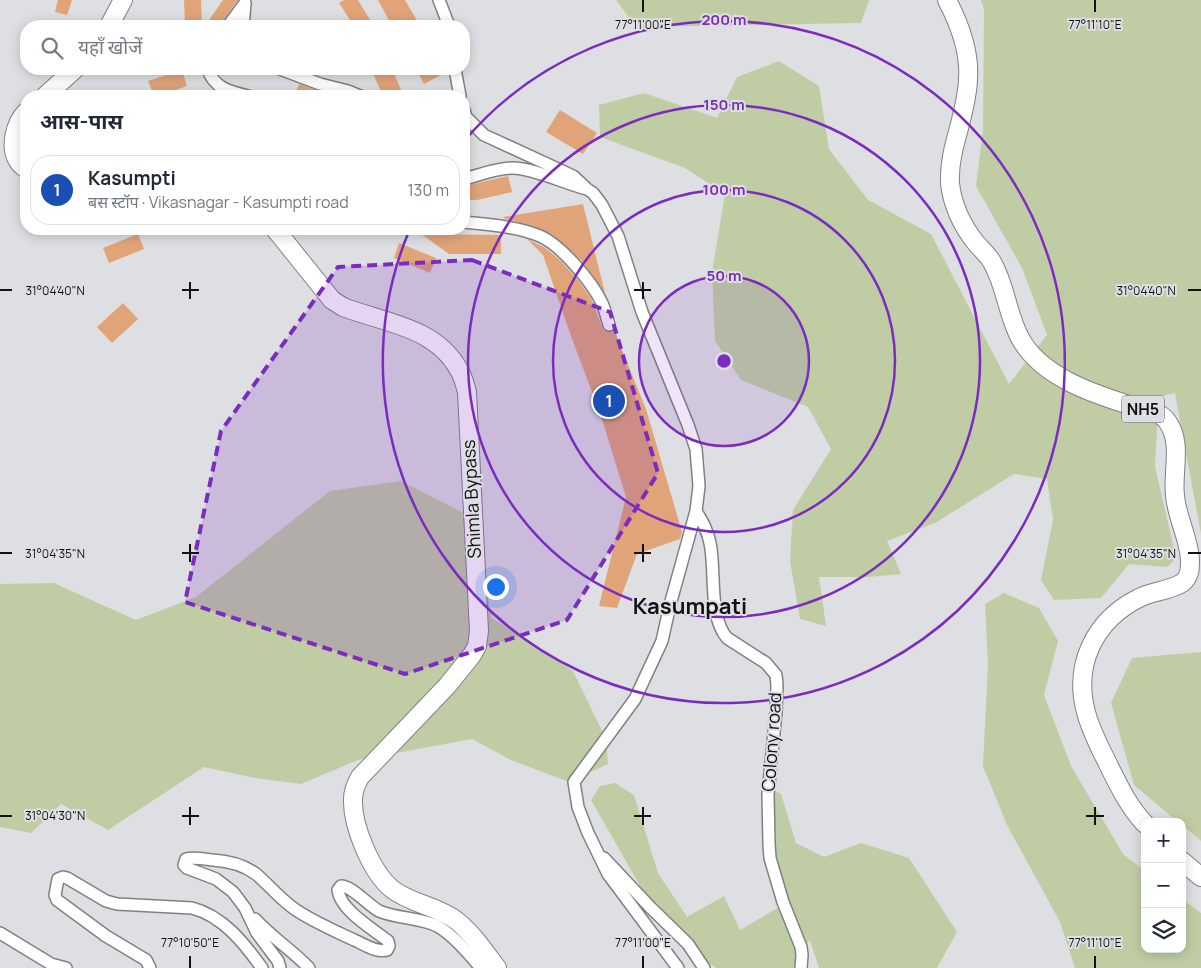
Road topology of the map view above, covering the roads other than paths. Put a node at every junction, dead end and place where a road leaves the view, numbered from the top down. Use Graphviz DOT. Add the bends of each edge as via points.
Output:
graph roads {
  1 [pos="123,0"];
  2 [pos="439,0"];
  3 [pos="948,0"];
  4 [pos="246,2"];
  5 [pos="113,20"];
  6 [pos="232,20"];
  7 [pos="244,20"];
  8 [pos="447,20"];
  9 [pos="68,75"];
  10 [pos="210,75"];
  11 [pos="296,75"];
  12 [pos="456,75"];
  13 [pos="52,90"];
  14 [pos="229,90"];
  15 [pos="344,90"];
  16 [pos="459,90"];
  17 [pos="20,121"];
  18 [pos="470,121"];
  19 [pos="20,163"];
  20 [pos="470,176"];
  21 [pos="587,189"];
  22 [pos="470,223"];
  23 [pos="279,235"];
  24 [pos="609,325"];
  25 [pos="696,511"];
  26 [pos="1141,818"];
  27 [pos="593,846"];
  28 [pos="1184,863"];
  29 [pos="1201,877"];
  30 [pos="245,908"];
  31 [pos="0,933"];
  32 [pos="66,968"];
  33 [pos="150,968"];
  34 [pos="262,968"];
  35 [pos="280,968"];
  36 [pos="308,968"];
  37 [pos="481,968"];
  38 [pos="497,968"];
  39 [pos="678,968"];
  40 [pos="704,968"];
  41 [pos="801,968"];
  1 -- 5 [label="highway"];
  2 -- 8 [label="street"];
  3 -- 26 [label="highway, NH5" via="960,28 968,76 952,154 952,196 959,216 994,265 1022,342 1046,368 1114,400 1158,414 1172,428 1176,456 1174,494 1190,552 1190,573 1182,582 1140,597 1109,618 1088,648 1083,674 1082,694 1093,733 1121,789"];
  4 -- 6 [label="street"];
  4 -- 7 [label="street"];
  9 -- 13 [label="highway"];
  10 -- 14 [label="street" via="220,87"];
  11 -- 15 [label="street"];
  12 -- 16 [label="street"];
  17 -- 19 [label="highway" via="14,150"];
  18 -- 21 [label="street" via="484,135 566,173"];
  20 -- 21 [label="street" via="513,168 524,169"];
  21 -- 25 [label="street" via="602,205 618,236 642,312 696,449 699,486"];
  22 -- 24 [label="street" via="512,227 541,236 572,261 590,284 603,304"];
  23 -- 38 [label="highway, Shimla Bypass" via="332,300 343,307 422,334 439,344 459,370 467,392 479,631 477,646 447,686 360,777 354,788 353,800 360,833 385,882 406,897 456,920 468,930"];
  25 -- 27 [label="street" via="662,641 635,699 574,782 578,807"];
  25 -- 41 [label="street, Colony road" via="710,543 722,632 766,663 776,675 768,844 782,902 801,947"];
  27 -- 39 [label="street" via="614,885"];
  27 -- 40 [label="street" via="688,944"];
  28 -- 29 [label="highway"];
  30 -- 35 [label="street"];
  30 -- 36 [label="street"];
  30 -- 37 [label="street" via="226,886 211,876 187,868 184,861 190,858 224,861 250,870 281,900 298,911 368,946 387,950 388,941 358,918 340,897 339,888 346,887 380,911 442,928"];
  31 -- 32 [label="street" via="51,964"];
  33 -- 34 [label="street" via="146,960 57,900 58,879 67,878 117,904 202,911 240,940"];
}
